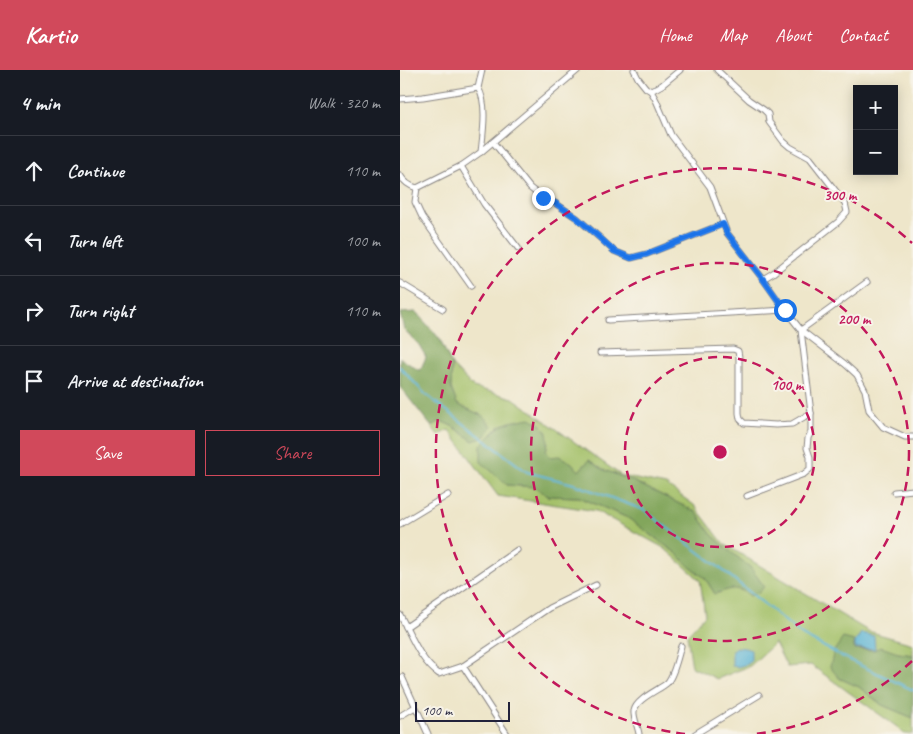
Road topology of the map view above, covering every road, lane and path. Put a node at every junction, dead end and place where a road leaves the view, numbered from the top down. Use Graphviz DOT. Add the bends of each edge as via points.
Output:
graph roads {
  1 [pos="482,70"];
  2 [pos="578,70"];
  3 [pos="634,70"];
  4 [pos="680,70"];
  5 [pos="717,70"];
  6 [pos="478,88"];
  7 [pos="651,91"];
  8 [pos="400,99"];
  9 [pos="493,142"];
  10 [pos="481,152"];
  11 [pos="461,166"];
  12 [pos="400,175"];
  13 [pos="417,188"];
  14 [pos="723,224"];
  15 [pos="518,248"];
  16 [pos="763,279"];
  17 [pos="867,282"];
  18 [pos="400,283"];
  19 [pos="471,286"];
  20 [pos="443,308"];
  21 [pos="785,310"];
  22 [pos="608,320"];
  23 [pos="802,330"];
  24 [pos="600,353"];
  25 [pos="811,413"];
  26 [pos="913,437"];
  27 [pos="913,490"];
  28 [pos="894,492"];
  29 [pos="448,495"];
  30 [pos="747,496"];
  31 [pos="400,524"];
  32 [pos="517,550"];
  33 [pos="596,585"];
  34 [pos="400,615"];
  35 [pos="406,627"];
  36 [pos="681,646"];
  37 [pos="463,666"];
  38 [pos="402,677"];
  39 [pos="760,695"];
  40 [pos="415,707"];
  41 [pos="400,716"];
  42 [pos="428,734"];
  43 [pos="507,734"];
  44 [pos="639,734"];
  45 [pos="695,734"];
  1 -- 6 [label="street"];
  2 -- 9 [label="street"];
  3 -- 7 [label="street"];
  4 -- 7 [label="street"];
  5 -- 16 [label="street" via="768,114 769,122 790,148 810,158 845,203 847,212"];
  6 -- 8 [label="street"];
  6 -- 10 [label="street" via="484,113"];
  7 -- 14 [label="street" via="671,135 710,187"];
  9 -- 10 [label="street"];
  9 -- 14 [label="street" via="530,188 577,218 614,251 631,258"];
  10 -- 11 [label="street"];
  11 -- 13 [label="street"];
  11 -- 15 [label="street" via="484,204"];
  12 -- 13 [label="street" via="411,187"];
  13 -- 19 [label="street" via="416,202 422,217"];
  14 -- 16 [label="street"];
  16 -- 21 [label="street"];
  17 -- 23 [label="street"];
  18 -- 20 [label="street"];
  21 -- 22 [label="street"];
  21 -- 23 [label="street"];
  23 -- 25 [label="street"];
  23 -- 26 [label="street" via="857,376 865,390 869,410 883,427"];
  24 -- 25 [label="street" via="733,349 739,356 739,413 744,423 792,424"];
  25 -- 30 [label="street" via="807,448 810,469"];
  27 -- 28 [label="street"];
  29 -- 31 [label="street"];
  32 -- 35 [label="street"];
  33 -- 37 [label="street" via="549,608"];
  34 -- 35 [label="street"];
  35 -- 37 [label="street" via="431,668 439,674"];
  36 -- 44 [label="street" via="668,682 636,707 634,712"];
  37 -- 43 [label="street"];
  38 -- 40 [label="street"];
  39 -- 45 [label="street"];
  40 -- 41 [label="street"];
  40 -- 42 [label="street"];
}
